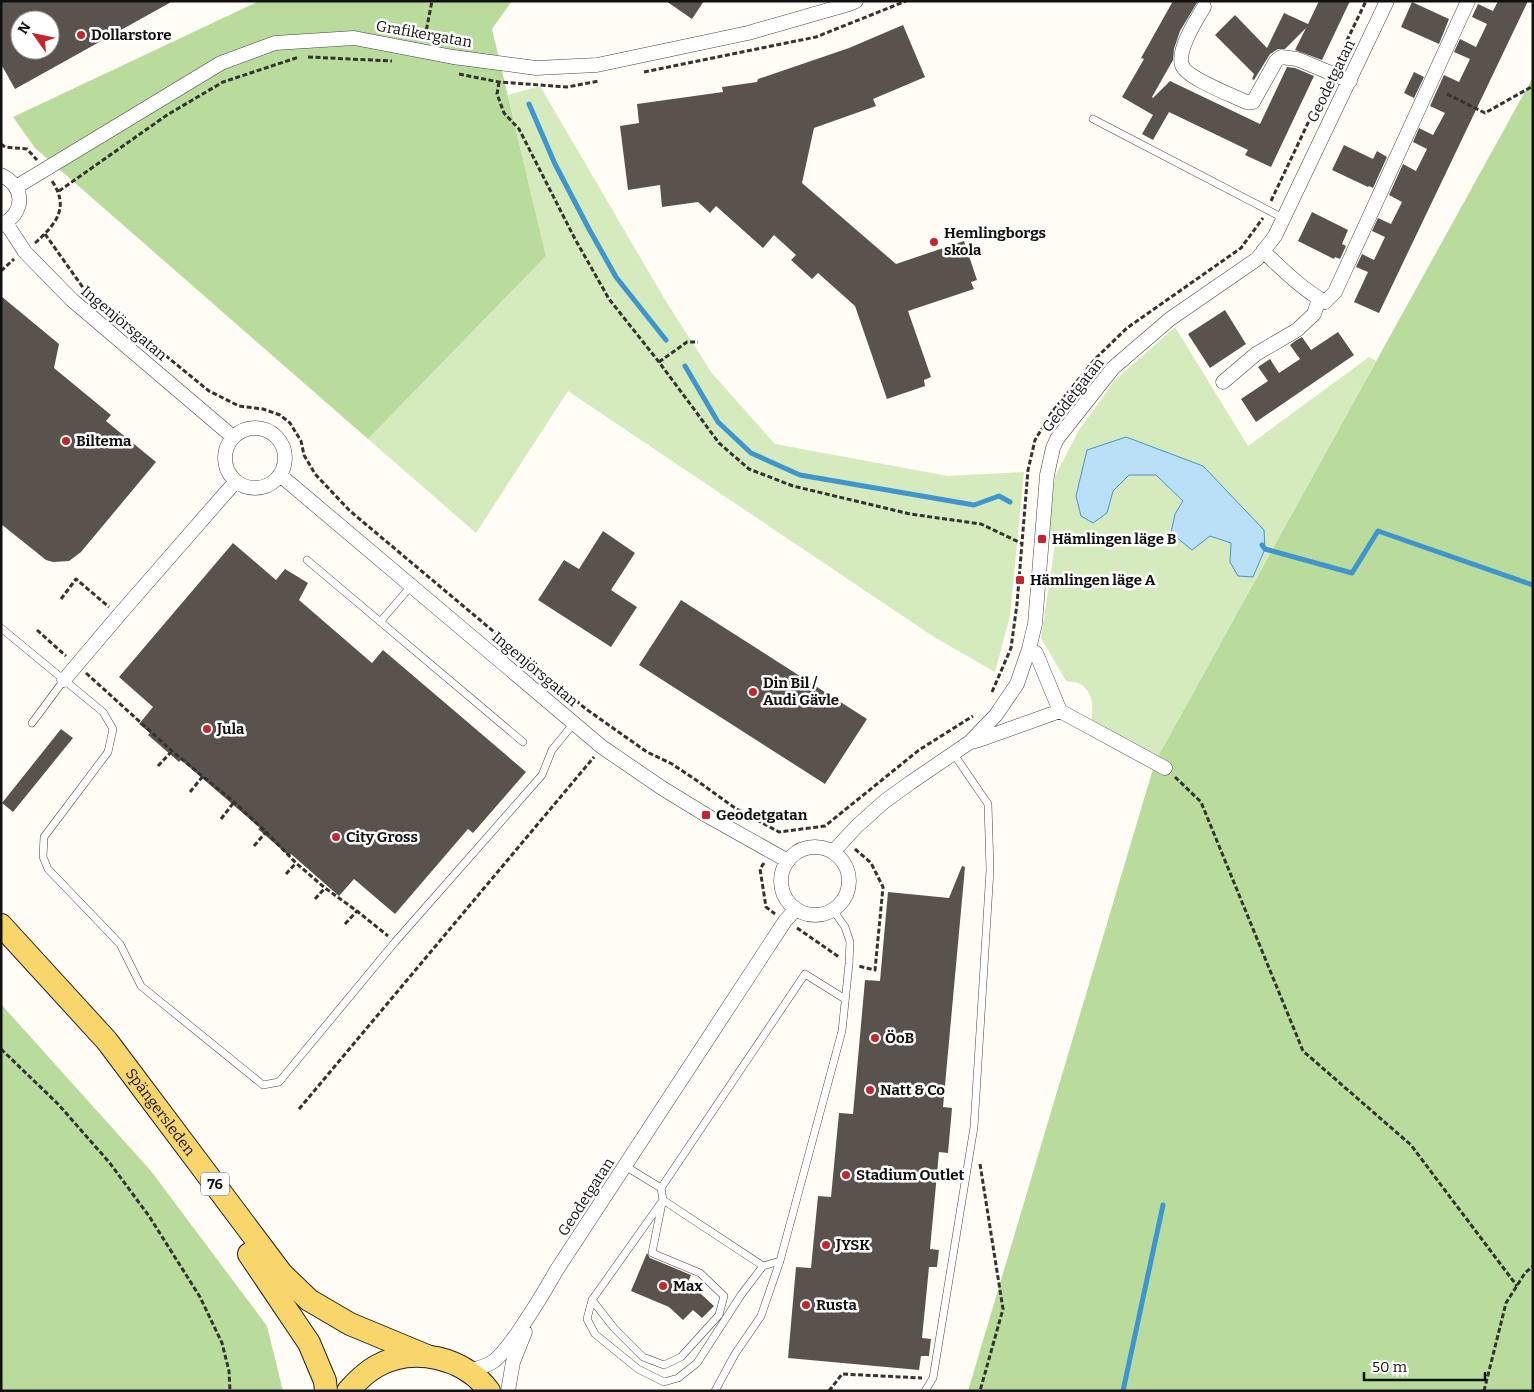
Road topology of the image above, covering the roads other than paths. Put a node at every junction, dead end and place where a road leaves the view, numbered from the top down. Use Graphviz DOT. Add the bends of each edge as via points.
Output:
graph roads {
  1 [pos="856,1"];
  2 [pos="1387,1"];
  3 [pos="1468,1"];
  4 [pos="1204,7"];
  5 [pos="1350,81"];
  6 [pos="1093,119"];
  7 [pos="1,175"];
  8 [pos="16,187"];
  9 [pos="1283,218"];
  10 [pos="3,224"];
  11 [pos="1263,250"];
  12 [pos="1319,299"];
  13 [pos="1222,382"];
  14 [pos="233,437"];
  15 [pos="280,475"];
  16 [pos="236,482"];
  17 [pos="306,560"];
  18 [pos="411,586"];
  19 [pos="380,622"];
  20 [pos="1,628"];
  21 [pos="1029,649"];
  22 [pos="64,680"];
  23 [pos="1060,711"];
  24 [pos="32,723"];
  25 [pos="574,723"];
  26 [pos="523,742"];
  27 [pos="970,742"];
  28 [pos="953,753"];
  29 [pos="1166,768"];
  30 [pos="833,852"];
  31 [pos="788,861"];
  32 [pos="796,909"];
  33 [pos="833,910"];
  34 [pos="1,925"];
  35 [pos="38,967"];
  36 [pos="845,1000"];
  37 [pos="626,1166"];
  38 [pos="660,1188"];
  39 [pos="663,1200"];
  40 [pos="780,1261"];
  41 [pos="763,1266"];
  42 [pos="592,1300"];
  43 [pos="538,1304"];
  44 [pos="427,1356"];
  45 [pos="469,1371"];
  46 [pos="326,1391"];
  47 [pos="348,1391"];
  48 [pos="489,1391"];
  49 [pos="508,1391"];
  50 [pos="715,1391"];
  51 [pos="925,1391"];
  1 -- 8 [label="street, Grafikergatan" via="748,33 597,65 536,68 453,57 354,38 275,43 221,63"];
  2 -- 5 [label="street, Geodetgatan"];
  3 -- 12 [label="street" via="1334,292 1325,302"];
  4 -- 5 [label="street" via="1183,48 1181,62 1194,78 1246,102 1253,102 1281,56 1297,58"];
  5 -- 9 [label="street, Geodetgatan"];
  6 -- 9 [label="lane"];
  7 -- 8 [label="street"];
  8 -- 10 [label="street" via="20,196 16,214"];
  9 -- 11 [label="street, Geodetgatan" via="1275,236"];
  10 -- 14 [label="street, Ingenjörsgatan" via="25,252 72,300"];
  11 -- 12 [label="street"];
  11 -- 21 [label="street, Geodetgatan" via="1257,259 1170,319 1112,368 1057,438 1047,475 1035,624"];
  12 -- 13 [label="street" via="1314,314 1297,330 1256,354"];
  14 -- 15 [label="street" via="251,428 270,432 278,438 285,456"];
  14 -- 16 [label="street" via="225,455 225,465"];
  15 -- 16 [label="street" via="264,487 254,488"];
  15 -- 18 [label="street, Ingenjörsgatan"];
  16 -- 22 [label="street"];
  17 -- 19 [label="lane"];
  18 -- 19 [label="lane"];
  18 -- 25 [label="street, Ingenjörsgatan"];
  19 -- 26 [label="lane"];
  20 -- 22 [label="lane"];
  21 -- 23 [label="street" via="1036,654"];
  21 -- 27 [label="street, Geodetgatan" via="1017,684 996,715"];
  22 -- 24 [label="lane"];
  22 -- 25 [label="lane" via="103,712 113,730 108,752 44,837 43,857 48,869 120,944 141,986 263,1085 279,1082 395,942 542,775 552,750"];
  23 -- 27 [label="street"];
  23 -- 29 [label="street"];
  25 -- 31 [label="street, Ingenjörsgatan" via="602,747 662,788"];
  27 -- 28 [label="street, Geodetgatan"];
  28 -- 30 [label="street, Geodetgatan" via="885,801"];
  28 -- 51 [label="lane" via="988,804 990,870 974,1127 933,1378"];
  30 -- 31 [label="street" via="814,847 804,849"];
  30 -- 33 [label="street" via="846,867 849,881 846,896"];
  31 -- 32 [label="street" via="781,882 788,902"];
  32 -- 33 [label="street" via="814,915"];
  32 -- 37 [label="street, Geodetgatan" via="785,921"];
  33 -- 36 [label="lane" via="845,927 850,942"];
  34 -- 35 [label="main road, Spängersleden / 76"];
  35 -- 44 [label="main road, Spängersleden / 76" via="107,1041 282,1274 310,1300 350,1324"];
  35 -- 46 [label="main road, Spängersleden / 76" via="195,1172 309,1343"];
  36 -- 38 [label="lane" via="805,974"];
  36 -- 40 [label="lane" via="842,1031"];
  37 -- 38 [label="lane"];
  37 -- 43 [label="street, Geodetgatan" via="556,1271"];
  38 -- 39 [label="lane"];
  39 -- 41 [label="lane"];
  39 -- 42 [label="lane"];
  39 -- 42 [label="lane" via="652,1253 700,1272 724,1296 719,1315 681,1357 664,1364 643,1357"];
  40 -- 41 [label="lane"];
  40 -- 50 [label="lane" via="761,1316"];
  41 -- 42 [label="lane" via="697,1364 678,1378 664,1382 638,1369 594,1334 587,1319"];
  43 -- 45 [label="street, Geodetgatan" via="499,1356"];
  43 -- 49 [label="street, Geodetgatan" via="513,1362"];
  44 -- 45 [label="main road, 76" via="451,1361"];
  44 -- 47 [label="main road, 76" via="402,1357 378,1365 358,1379"];
  45 -- 48 [label="main road, 76"];
}
